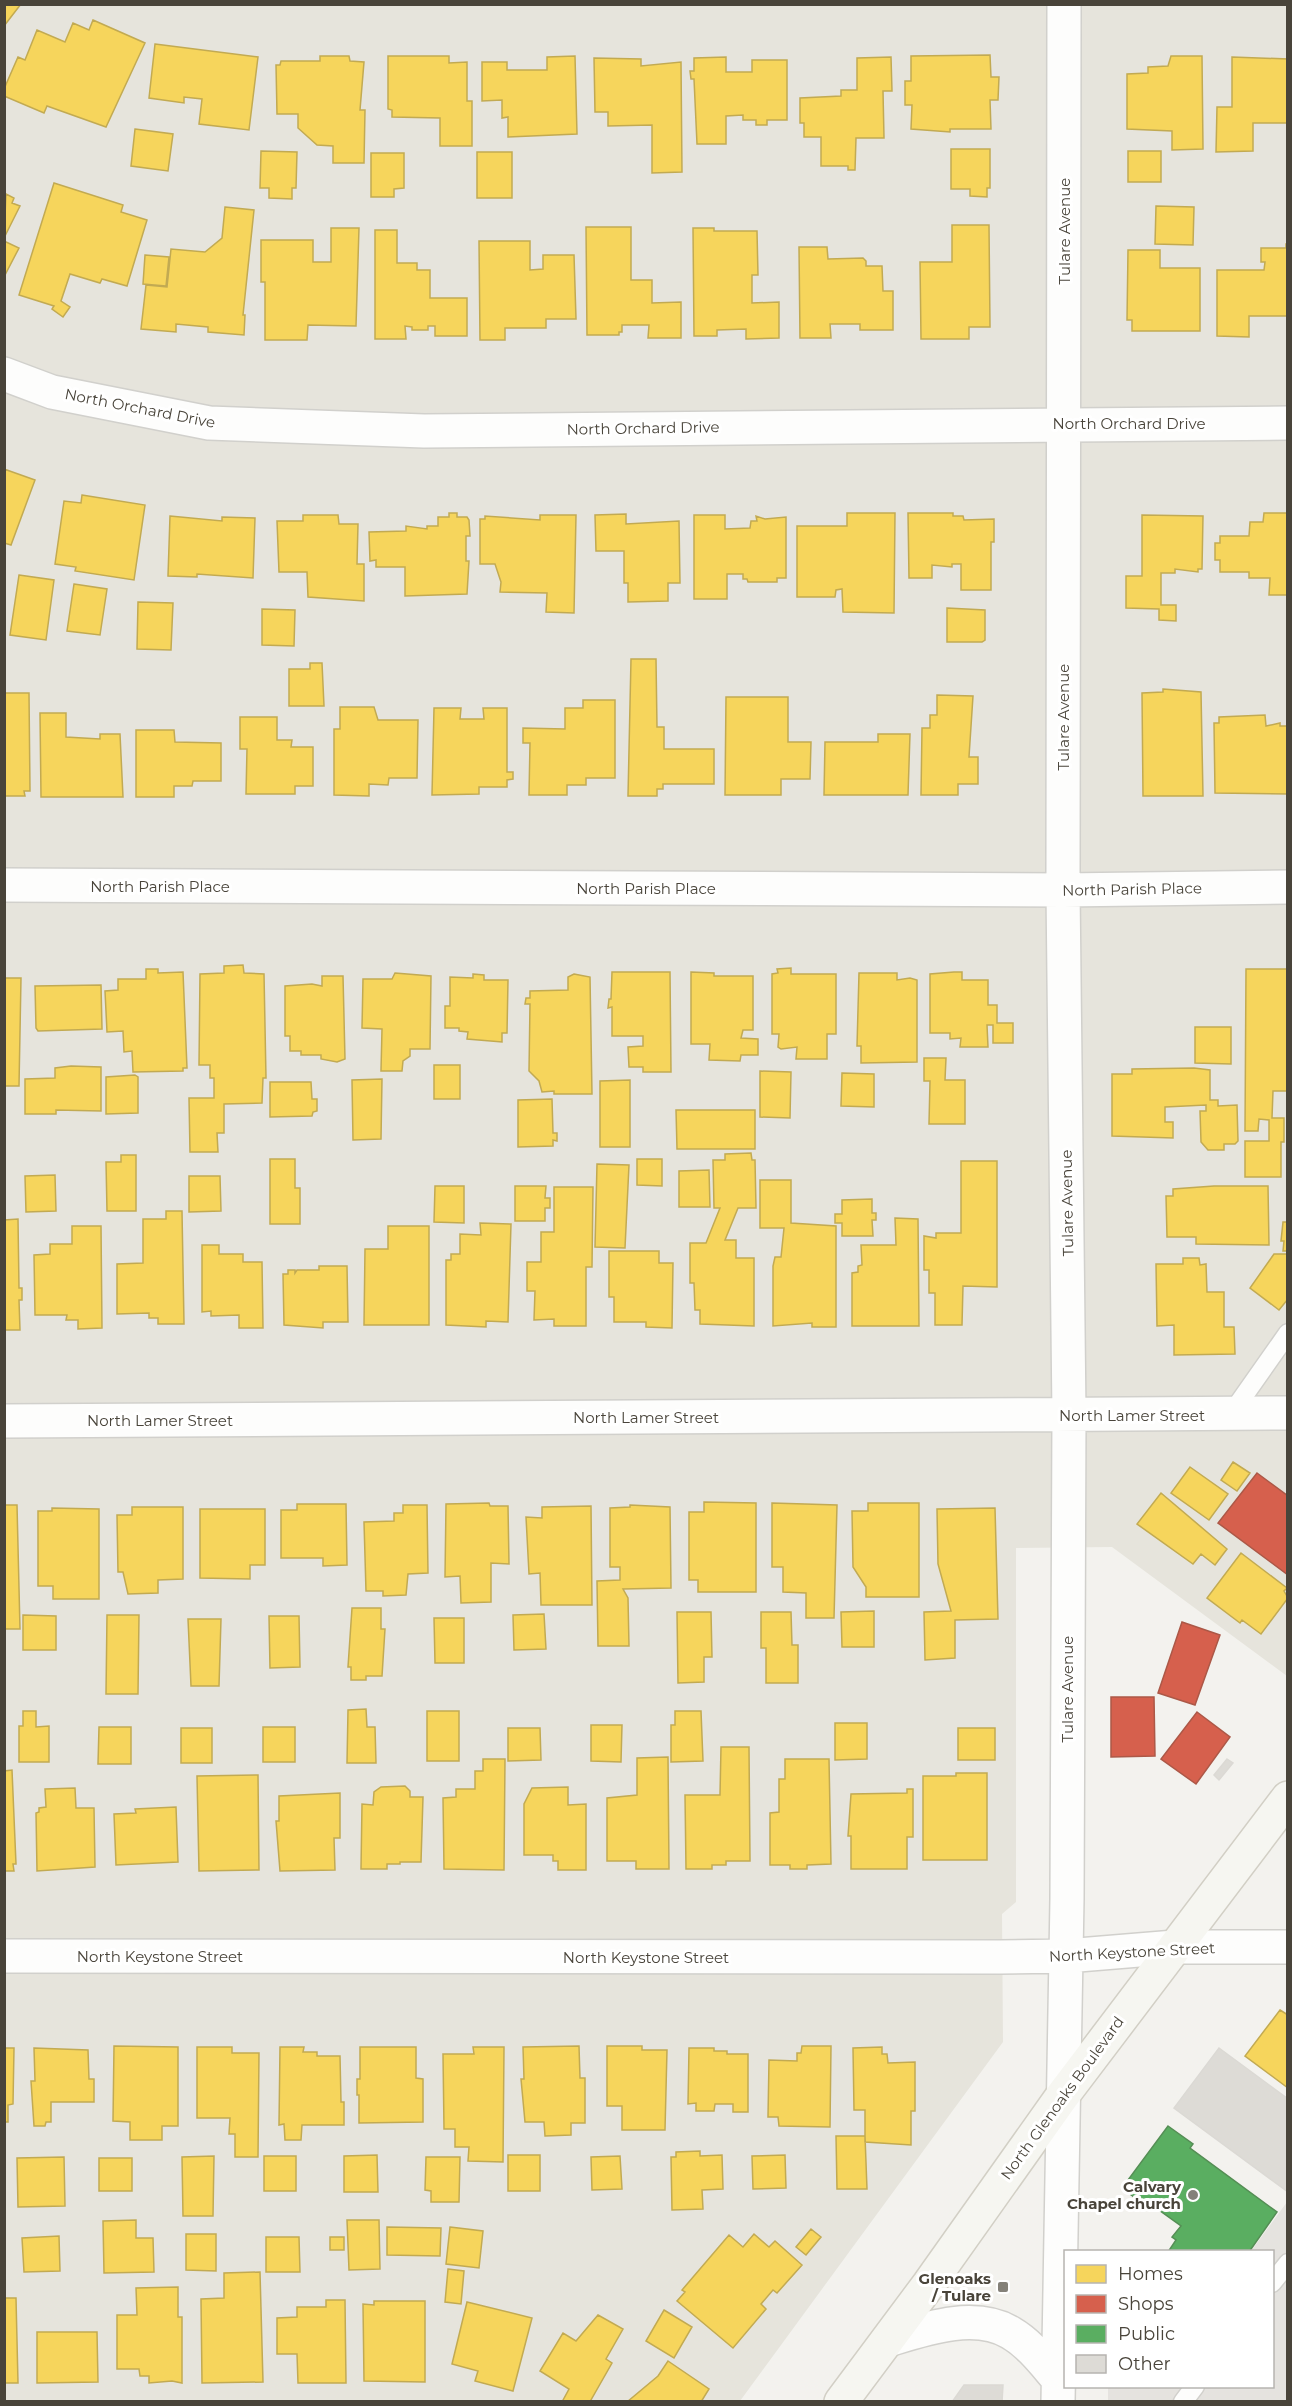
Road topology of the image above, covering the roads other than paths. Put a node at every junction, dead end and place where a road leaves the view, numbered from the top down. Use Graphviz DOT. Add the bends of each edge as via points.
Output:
graph roads {
  1 [pos="1064,4"];
  2 [pos="4,374"];
  3 [pos="1287,423"];
  4 [pos="1064,424"];
  5 [pos="4,885"];
  6 [pos="1287,887"];
  7 [pos="1063,890"];
  8 [pos="1287,1333"];
  9 [pos="1287,1413"];
  10 [pos="1231,1414"];
  11 [pos="1069,1415"];
  12 [pos="4,1421"];
  13 [pos="1287,1798"];
  14 [pos="1175,1947"];
  15 [pos="1287,1947"];
  16 [pos="4,1956"];
  17 [pos="1066,1956"];
  18 [pos="1063,2095"];
  19 [pos="1287,2263"];
  20 [pos="1274,2280"];
  21 [pos="888,2340"];
  22 [pos="1193,2388"];
  23 [pos="1058,2390"];
  24 [pos="841,2402"];
  25 [pos="1183,2402"];
  1 -- 4 [label="street, Tulare Avenue"];
  2 -- 4 [label="street, North Orchard Drive" via="52,392 209,423 424,431"];
  3 -- 4 [label="street, North Orchard Drive"];
  4 -- 7 [label="street, Tulare Avenue"];
  5 -- 7 [label="street, North Parish Place"];
  6 -- 7 [label="street, North Parish Place"];
  7 -- 11 [label="street, Tulare Avenue"];
  8 -- 10 [label="lane"];
  9 -- 10 [label="street, North Lamer Street"];
  10 -- 11 [label="street, North Lamer Street"];
  11 -- 12 [label="street, North Lamer Street"];
  11 -- 17 [label="street, Tulare Avenue"];
  13 -- 14 [label="main road, North Glenoaks Boulevard"];
  14 -- 15 [label="street, North Keystone Street"];
  14 -- 17 [label="street, North Keystone Street"];
  14 -- 18 [label="main road, North Glenoaks Boulevard"];
  16 -- 17 [label="street, North Keystone Street"];
  17 -- 18 [label="street, Tulare Avenue"];
  18 -- 21 [label="main road, North Glenoaks Boulevard"];
  18 -- 23 [label="street, Tulare Avenue"];
  19 -- 20 [label="lane"];
  21 -- 23 [label="street" via="936,2326 984,2324 1012,2333 1034,2352"];
  21 -- 24 [label="main road, North Glenoaks Boulevard"];
  22 -- 25 [label="lane"];
}
